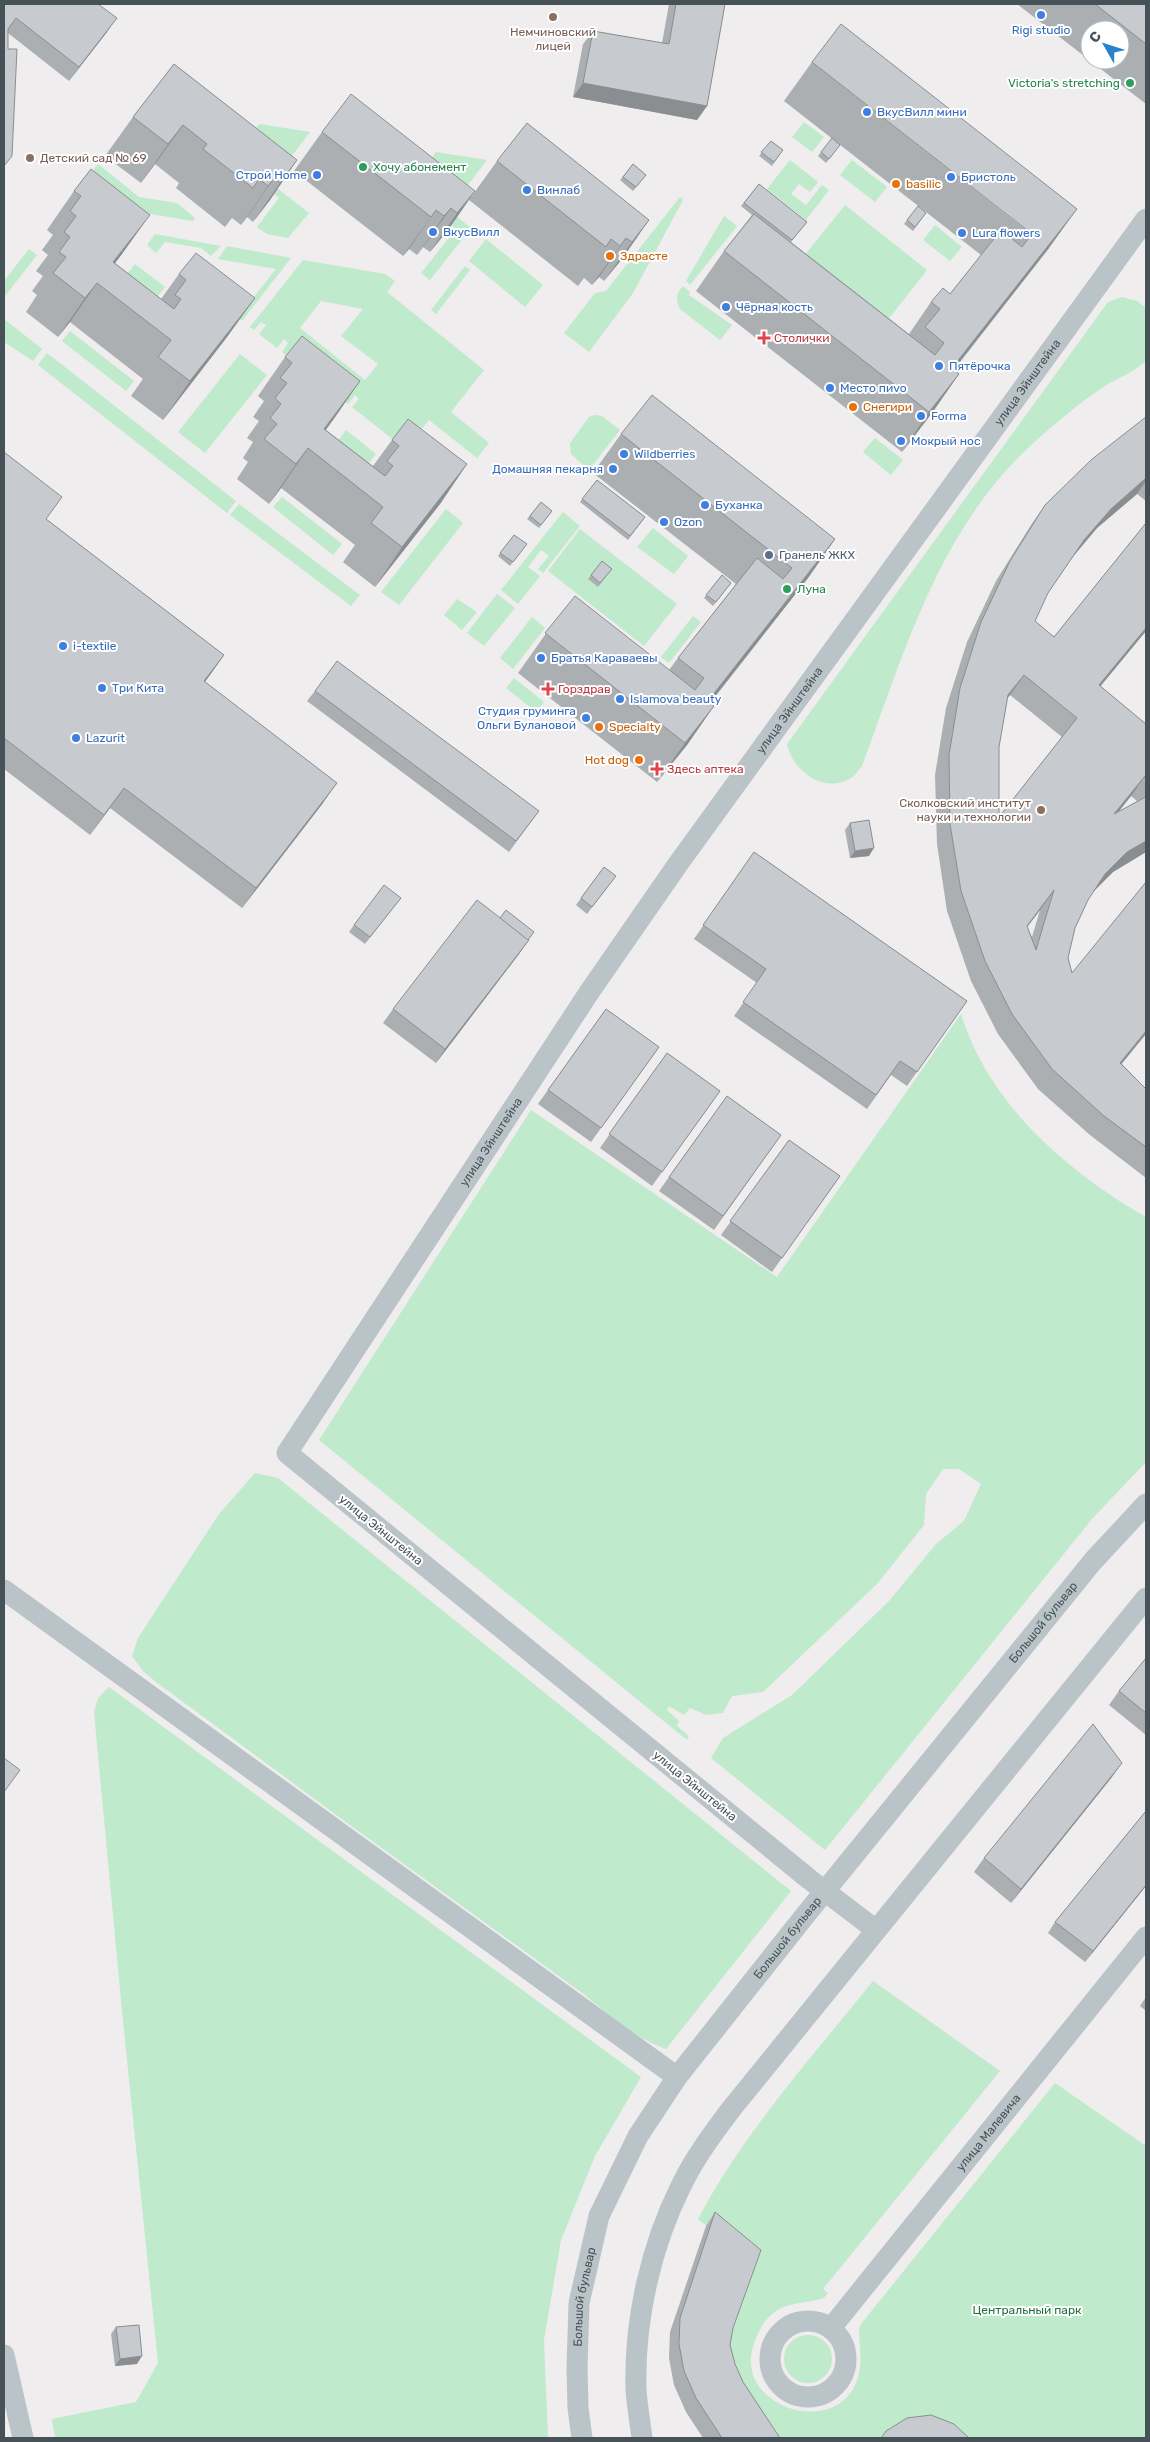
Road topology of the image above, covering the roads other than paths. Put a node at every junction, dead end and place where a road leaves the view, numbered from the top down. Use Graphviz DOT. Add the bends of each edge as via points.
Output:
graph roads {
  1 [pos="1146,220"];
  2 [pos="1146,1504"];
  3 [pos="4,1590"];
  4 [pos="1146,1598"];
  5 [pos="826,1891"];
  6 [pos="876,1930"];
  7 [pos="1146,1937"];
  8 [pos="677,2078"];
  9 [pos="831,2328"];
  10 [pos="4,2355"];
  11 [pos="23,2438"];
  12 [pos="582,2438"];
  13 [pos="642,2438"];
  1 -- 5 [label="street, улица Эйнштейна" via="758,751 617,951 286,1453"];
  2 -- 5 [label="street, Большой бульвар" via="1093,1561"];
  3 -- 8 [label="street"];
  4 -- 6 [label="street"];
  5 -- 6 [label="street, улица Эйнштейна"];
  5 -- 8 [label="street, Большой бульвар"];
  6 -- 13 [label="street" via="732,2108 682,2183 664,2222 650,2269 640,2326 636,2389"];
  7 -- 9 [label="street, улица Малевича"];
  8 -- 12 [label="street, Большой бульвар" via="638,2136 599,2216 579,2304 577,2368"];
  10 -- 11 [label="street"];
}
